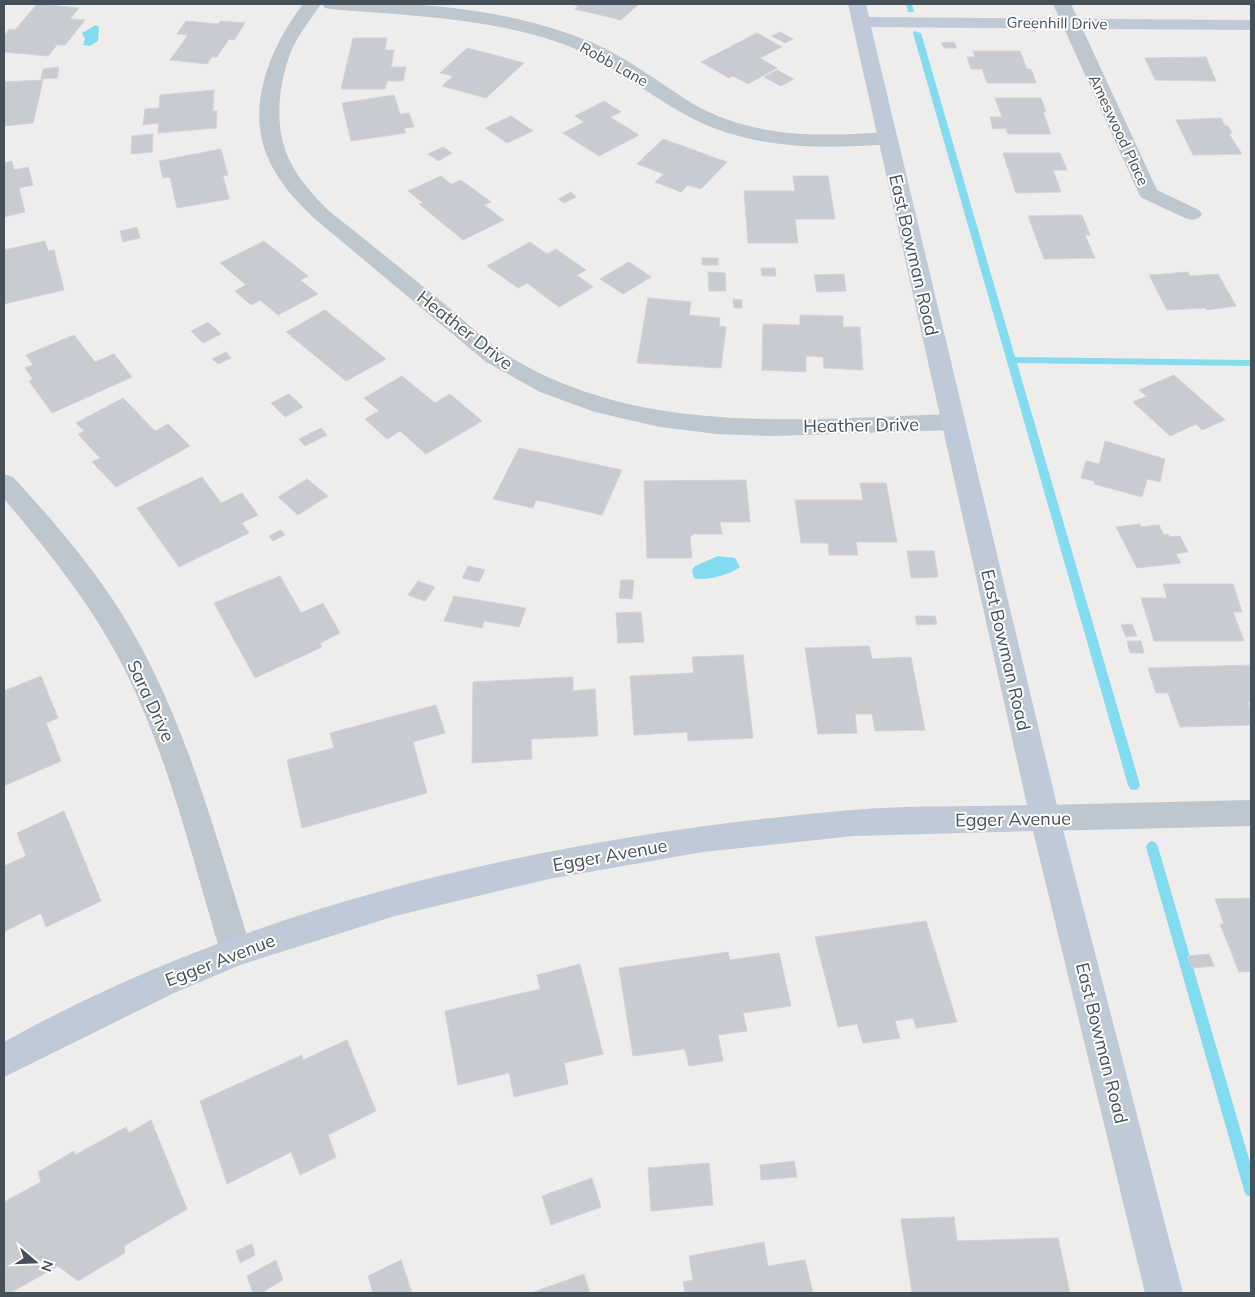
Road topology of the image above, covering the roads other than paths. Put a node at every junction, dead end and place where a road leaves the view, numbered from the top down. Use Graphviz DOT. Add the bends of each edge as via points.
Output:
graph roads {
  1 [pos="312,4"];
  2 [pos="331,4"];
  3 [pos="1062,4"];
  4 [pos="860,13"];
  5 [pos="1070,23"];
  6 [pos="1251,25"];
  7 [pos="887,138"];
  8 [pos="1192,214"];
  9 [pos="952,422"];
  10 [pos="6,490"];
  11 [pos="1251,813"];
  12 [pos="1045,818"];
  13 [pos="236,951"];
  14 [pos="4,1060"];
  15 [pos="1164,1293"];
  1 -- 9 [label="street, Heather Drive" via="285,46 277,69 271,106 271,131 277,156 300,194 322,215 494,357 562,393 614,411 673,423 733,428"];
  2 -- 7 [label="street, Robb Lane" via="481,18 561,37 614,60 702,116 731,128 764,136 799,142 835,143"];
  3 -- 5 [label="street, Ameswood Place"];
  4 -- 5 [label="street, Greenhill Drive"];
  4 -- 7 [label="street, East Bowman Road"];
  5 -- 6 [label="street, Greenhill Drive"];
  5 -- 8 [label="street, Ameswood Place" via="1149,194"];
  7 -- 9 [label="street, East Bowman Road"];
  9 -- 12 [label="street, East Bowman Road"];
  10 -- 13 [label="street, Sara Drive" via="57,543 100,602 138,668 172,745"];
  11 -- 12 [label="street, Egger Avenue"];
  12 -- 13 [label="street, Egger Avenue" via="854,823 703,839 549,865 404,899"];
  12 -- 15 [label="street, East Bowman Road"];
  13 -- 14 [label="street, Egger Avenue" via="160,983"];
}
